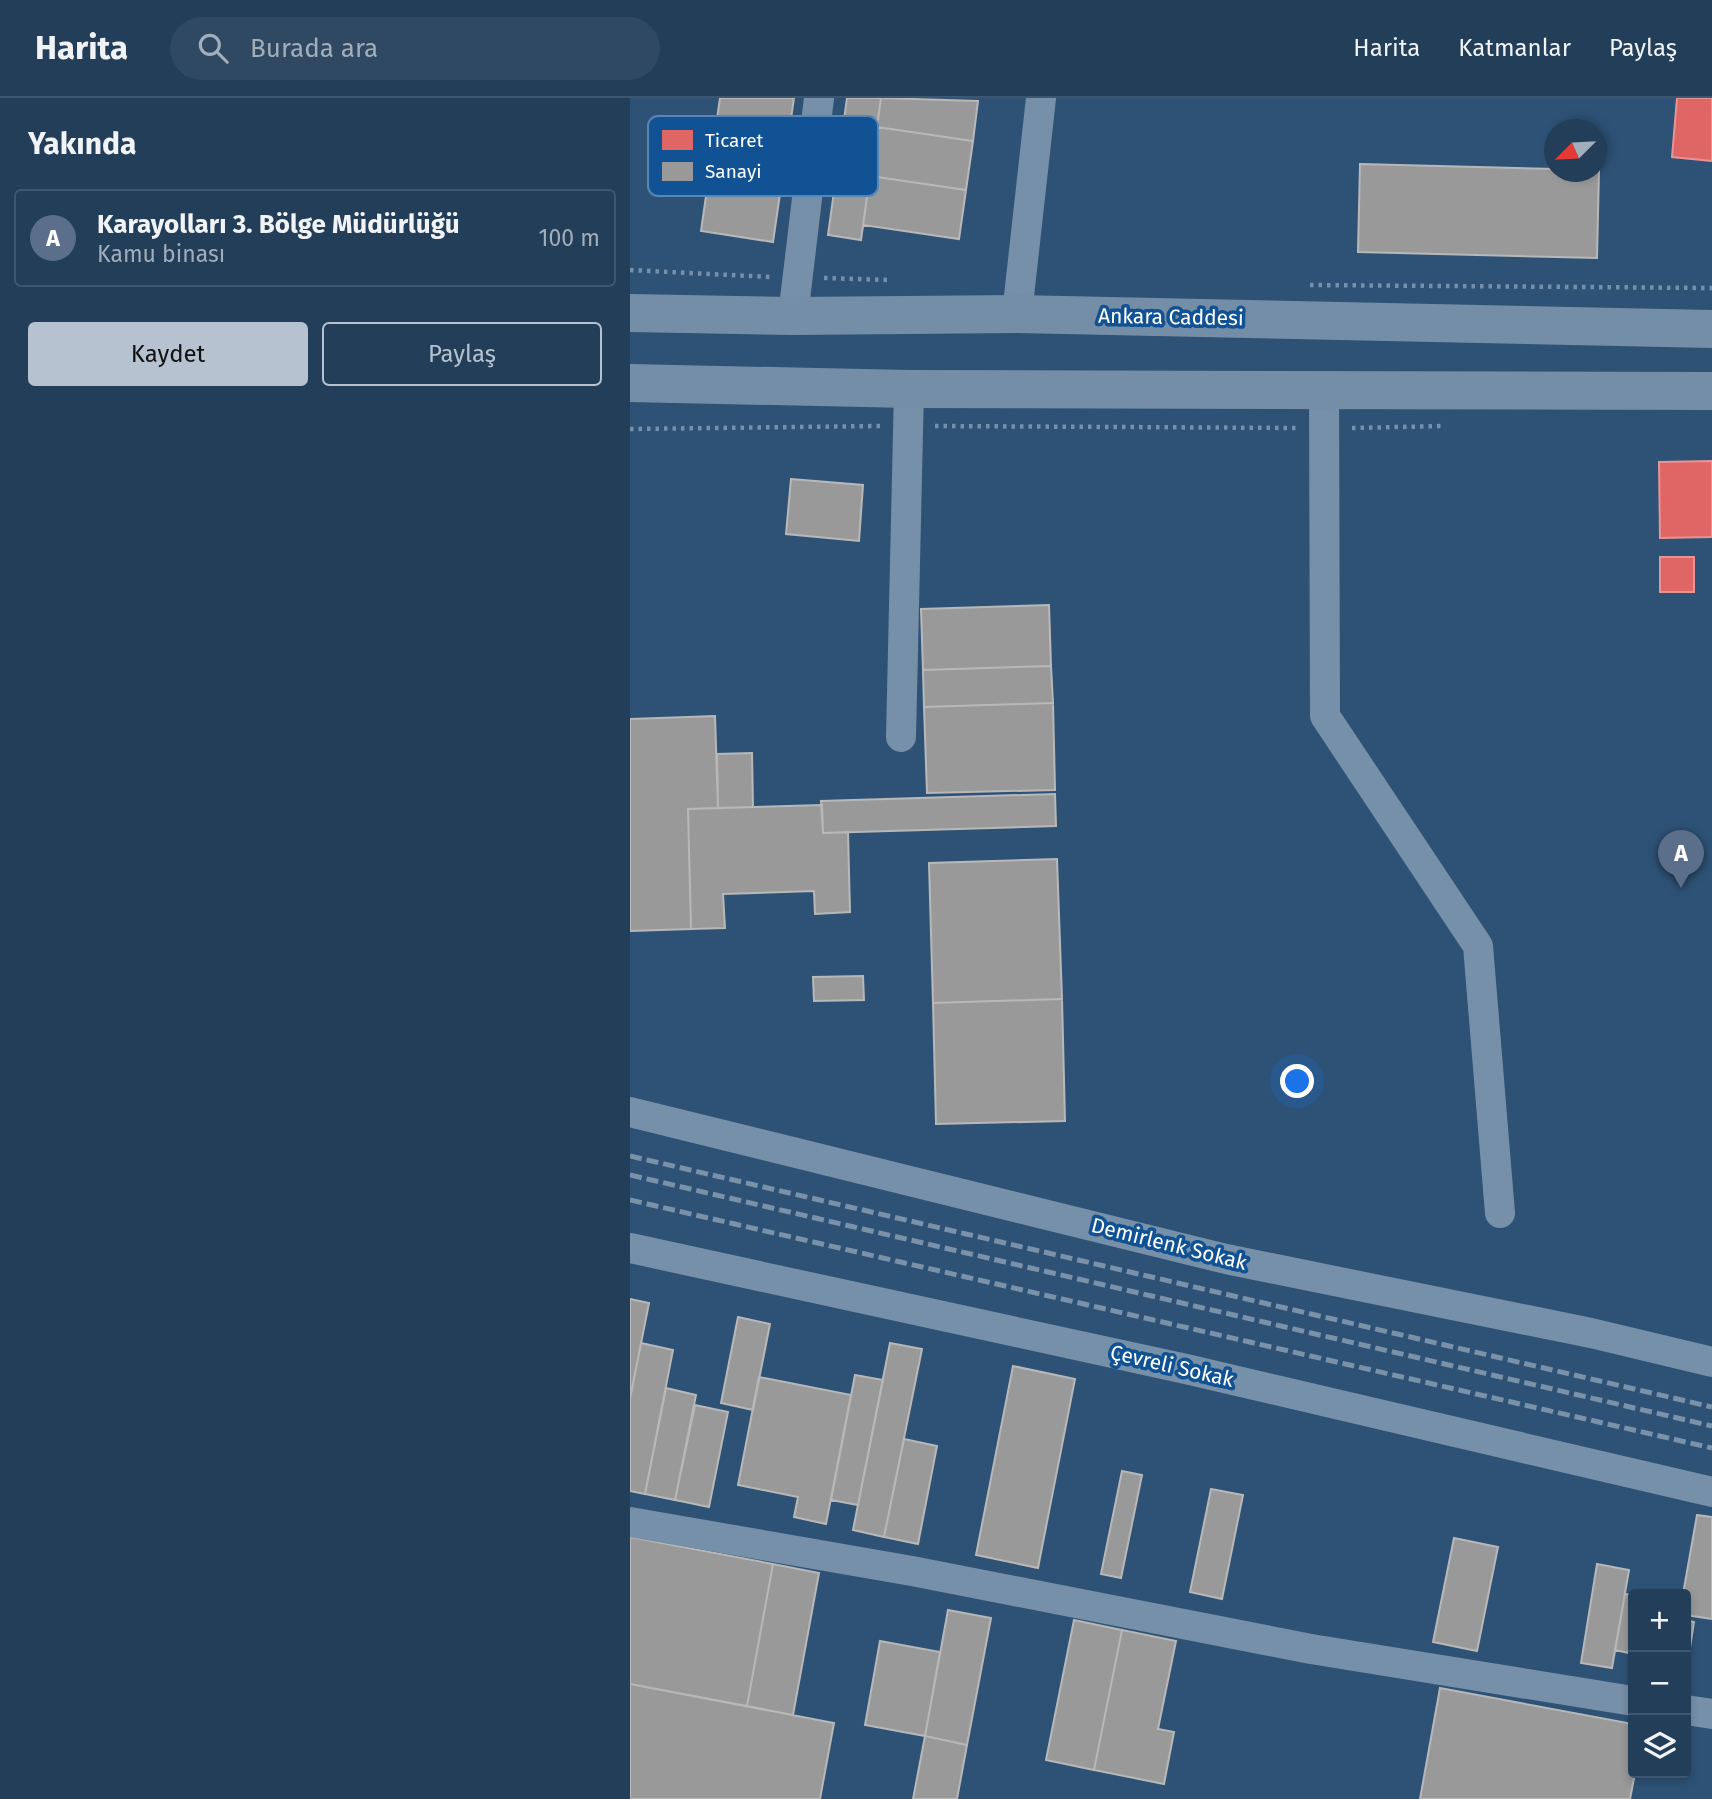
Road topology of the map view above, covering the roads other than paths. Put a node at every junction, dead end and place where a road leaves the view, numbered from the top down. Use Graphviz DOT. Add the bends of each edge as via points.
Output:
graph roads {
  1 [pos="819,98"];
  2 [pos="1041,98"];
  3 [pos="817,116"];
  4 [pos="807,196"];
  5 [pos="630,313"];
  6 [pos="1017,314"];
  7 [pos="793,316"];
  8 [pos="1712,330"];
  9 [pos="630,383"];
  10 [pos="1324,388"];
  11 [pos="1712,391"];
  12 [pos="908,408"];
  13 [pos="901,737"];
  14 [pos="630,1112"];
  15 [pos="1500,1213"];
  16 [pos="630,1248"];
  17 [pos="1712,1362"];
  18 [pos="1712,1492"];
  19 [pos="630,1522"];
  20 [pos="1628,1700"];
  21 [pos="1691,1711"];
  22 [pos="1712,1714"];
  1 -- 3 [label="street"];
  2 -- 6 [label="street"];
  4 -- 7 [label="street"];
  5 -- 7 [label="main road, Ankara Caddesi"];
  6 -- 7 [label="main road, Ankara Caddesi"];
  6 -- 8 [label="main road, Ankara Caddesi"];
  9 -- 12 [label="main road"];
  10 -- 11 [label="main road"];
  10 -- 12 [label="main road"];
  10 -- 15 [label="street" via="1325,716 1478,946"];
  12 -- 13 [label="street"];
  14 -- 17 [label="street, Demirlenk Sokak" via="1226,1259"];
  16 -- 18 [label="street, Çevreli Sokak" via="1186,1369"];
  19 -- 20 [label="street" via="912,1571 1311,1649"];
  21 -- 22 [label="street"];
}
